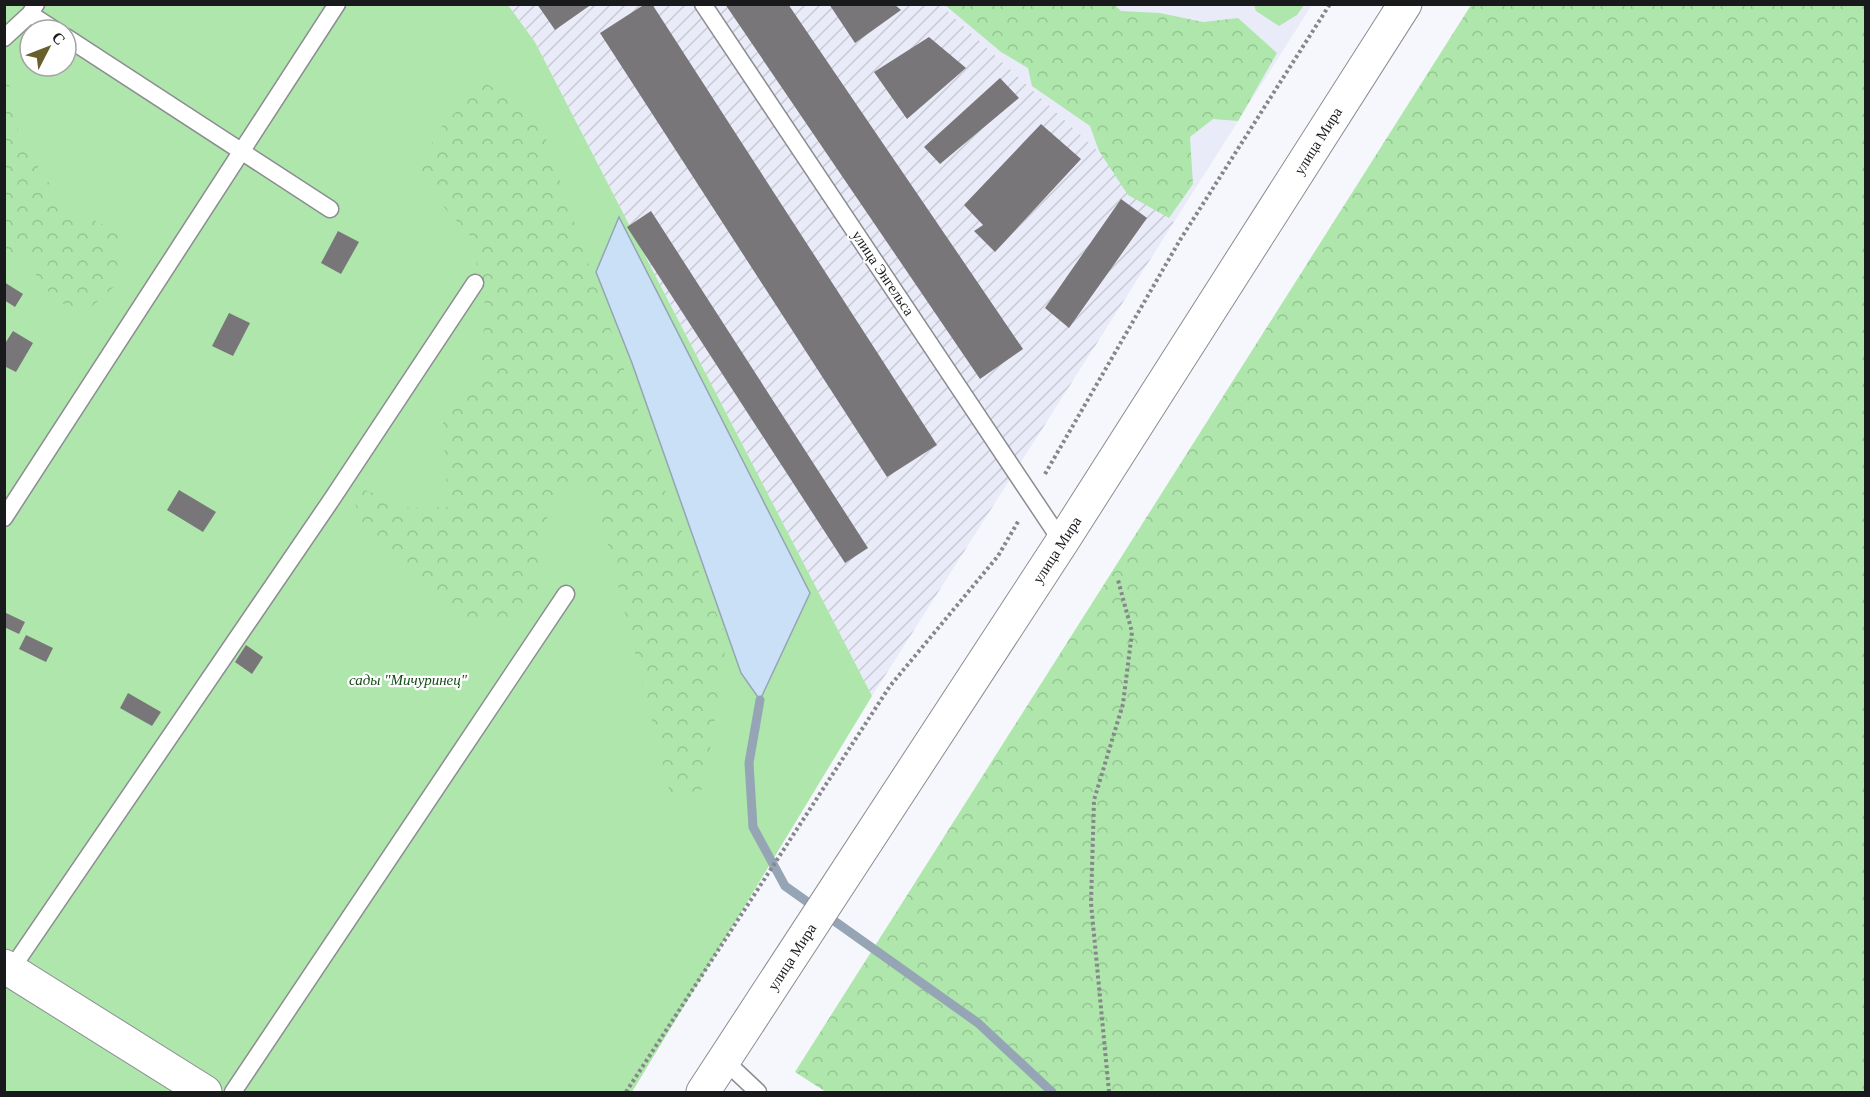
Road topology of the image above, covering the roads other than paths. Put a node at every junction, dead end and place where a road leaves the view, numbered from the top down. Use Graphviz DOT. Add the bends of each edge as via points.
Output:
graph roads {
  1 [pos="337,4"];
  2 [pos="703,4"];
  3 [pos="1405,4"];
  4 [pos="33,9"];
  5 [pos="4,38"];
  6 [pos="78,45"];
  7 [pos="241,151"];
  8 [pos="330,209"];
  9 [pos="475,283"];
  10 [pos="4,518"];
  11 [pos="1062,542"];
  12 [pos="566,594"];
  13 [pos="7,972"];
  14 [pos="724,1060"];
  15 [pos="204,1092"];
  16 [pos="233,1092"];
  17 [pos="703,1092"];
  18 [pos="758,1092"];
  1 -- 7 [label="lane"];
  2 -- 11 [label="lane, улица Энгельса"];
  3 -- 11 [label="main road, улица Мира"];
  4 -- 5 [label="lane"];
  6 -- 7 [label="lane"];
  7 -- 8 [label="lane"];
  7 -- 10 [label="lane"];
  9 -- 13 [label="lane" via="332,499"];
  11 -- 14 [label="main road, улица Мира"];
  12 -- 16 [label="lane"];
  13 -- 15 [label="main road"];
  14 -- 17 [label="main road, улица Мира"];
  14 -- 18 [label="lane"];
}
